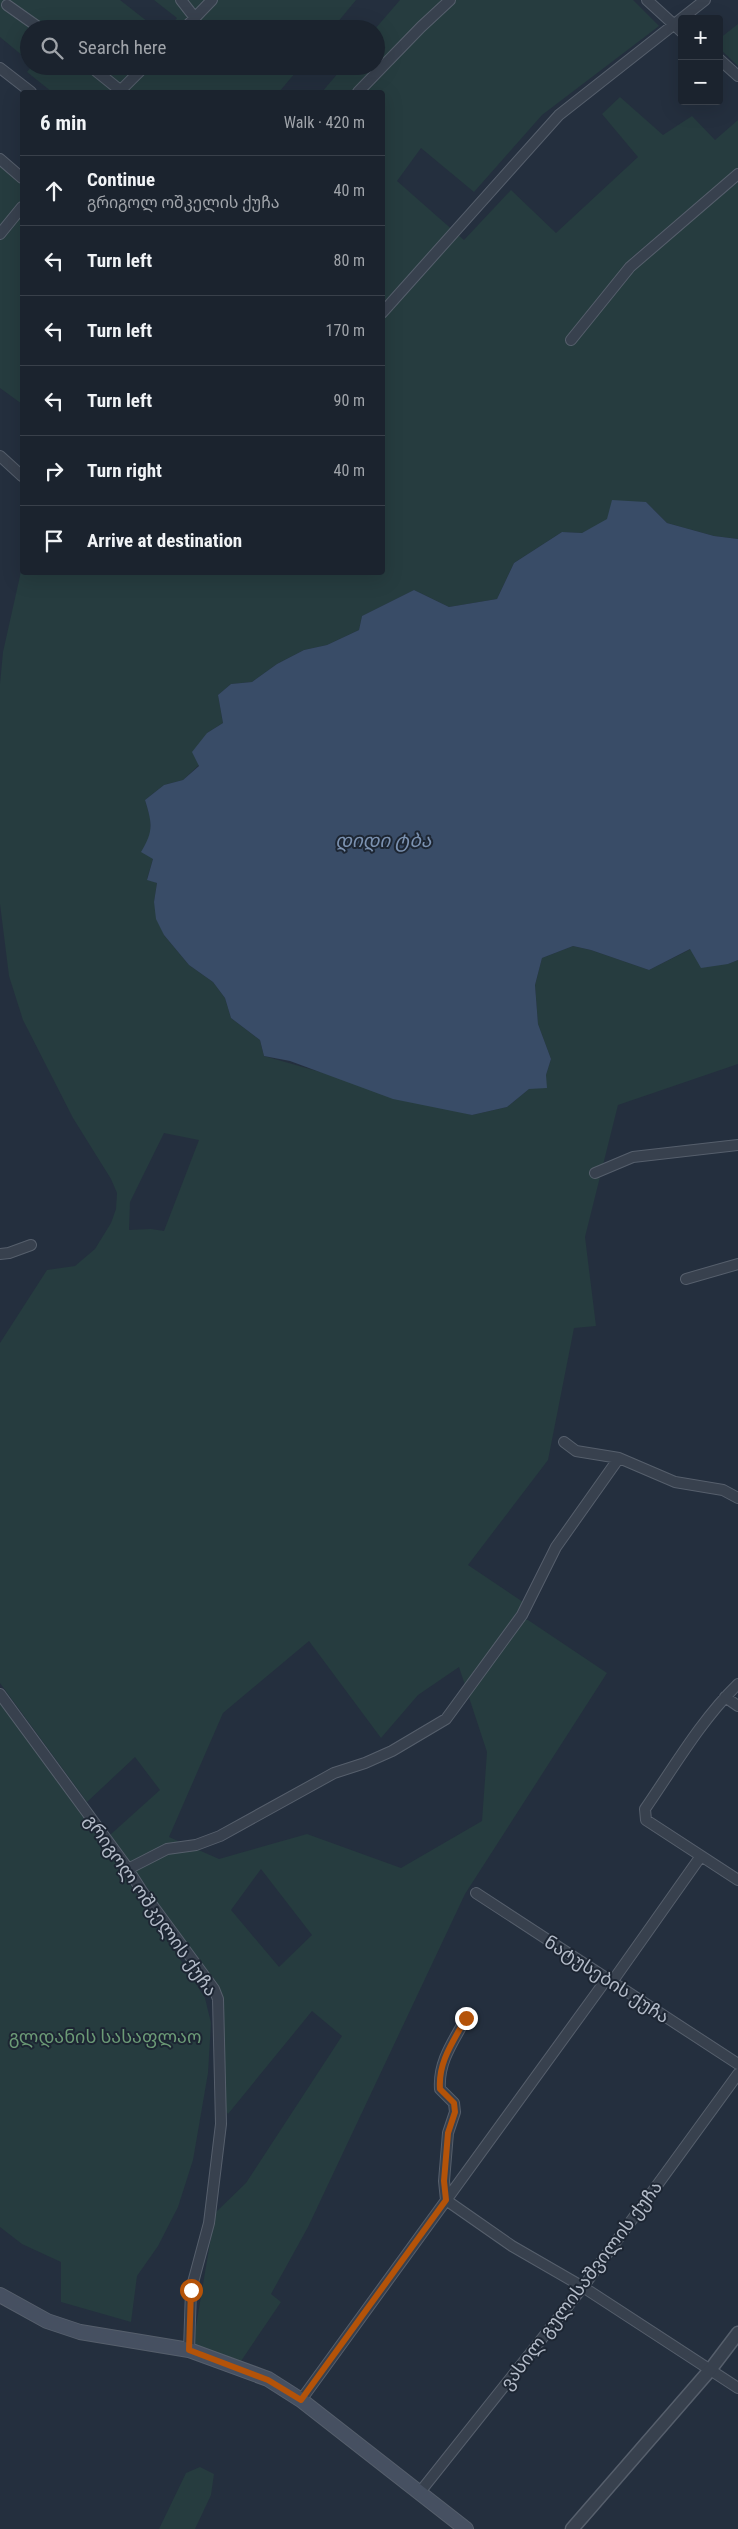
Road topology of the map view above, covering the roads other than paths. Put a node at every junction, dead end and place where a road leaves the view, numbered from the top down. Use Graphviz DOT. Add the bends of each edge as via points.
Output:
graph roads {
  1 [pos="181,0"];
  2 [pos="212,0"];
  3 [pos="450,0"];
  4 [pos="647,0"];
  5 [pos="704,0"];
  6 [pos="6,5"];
  7 [pos="195,18"];
  8 [pos="28,20"];
  9 [pos="672,25"];
  10 [pos="678,29"];
  11 [pos="720,60"];
  12 [pos="385,64"];
  13 [pos="0,68"];
  14 [pos="100,75"];
  15 [pos="136,75"];
  16 [pos="374,75"];
  17 [pos="738,76"];
  18 [pos="28,90"];
  19 [pos="118,90"];
  20 [pos="122,90"];
  21 [pos="360,90"];
  22 [pos="0,159"];
  23 [pos="738,174"];
  24 [pos="20,176"];
  25 [pos="20,209"];
  26 [pos="0,234"];
  27 [pos="385,310"];
  28 [pos="571,340"];
  29 [pos="0,456"];
  30 [pos="20,474"];
  31 [pos="738,1145"];
  32 [pos="595,1173"];
  33 [pos="31,1245"];
  34 [pos="0,1254"];
  35 [pos="738,1264"];
  36 [pos="686,1279"];
  37 [pos="564,1442"];
  38 [pos="619,1458"];
  39 [pos="738,1498"];
  40 [pos="738,1684"];
  41 [pos="0,1694"];
  42 [pos="725,1697"];
  43 [pos="738,1706"];
  44 [pos="701,1856"];
  45 [pos="128,1869"];
  46 [pos="738,1880"];
  47 [pos="476,1893"];
  48 [pos="609,1981"];
  49 [pos="466,2018"];
  50 [pos="738,2064"];
  51 [pos="738,2074"];
  52 [pos="446,2200"];
  53 [pos="583,2287"];
  54 [pos="0,2295"];
  55 [pos="738,2333"];
  56 [pos="189,2350"];
  57 [pos="710,2370"];
  58 [pos="738,2388"];
  59 [pos="301,2400"];
  60 [pos="420,2492"];
  61 [pos="466,2529"];
  62 [pos="572,2529"];
  1 -- 7 [label="street"];
  2 -- 7 [label="street"];
  3 -- 12 [label="street"];
  4 -- 9 [label="street"];
  5 -- 9 [label="street"];
  6 -- 8 [label="street"];
  9 -- 10 [label="street"];
  9 -- 27 [label="street" via="559,114"];
  11 -- 17 [label="street"];
  13 -- 18 [label="street"];
  14 -- 19 [label="street"];
  15 -- 20 [label="street"];
  16 -- 21 [label="street"];
  22 -- 24 [label="street"];
  23 -- 28 [label="street" via="630,266"];
  25 -- 26 [label="street"];
  29 -- 30 [label="street"];
  31 -- 32 [label="street" via="633,1157"];
  33 -- 34 [label="street"];
  35 -- 36 [label="street"];
  37 -- 38 [label="street" via="576,1451"];
  38 -- 39 [label="street" via="675,1482 723,1490"];
  38 -- 45 [label="street" via="556,1547 522,1615 446,1719 392,1751 334,1773 220,1836 196,1845 167,1849"];
  40 -- 42 [label="street"];
  41 -- 45 [label="street, გრიგოლ ოშკელის ქუჩა"];
  42 -- 43 [label="street"];
  42 -- 44 [label="street" via="645,1809 646,1820"];
  44 -- 46 [label="street"];
  44 -- 48 [label="street"];
  45 -- 56 [label="street, გრიგოლ ოშკელის ქუჩა" via="218,1998 221,2124 209,2223 191,2290"];
  47 -- 48 [label="street, ნატუსების ქუჩა"];
  48 -- 50 [label="street, ნატუსების ქუჩა"];
  48 -- 52 [label="street"];
  49 -- 52 [label="street" via="443,2060 439,2076 440,2089 454,2103 455,2112 448,2133 444,2181"];
  51 -- 53 [label="street, ვასილ გულისაშვილის ქუჩა"];
  52 -- 53 [label="street" via="512,2246"];
  52 -- 59 [label="street"];
  53 -- 57 [label="street"];
  53 -- 60 [label="street, ვასილ გულისაშვილის ქუჩა"];
  54 -- 56 [label="main road" via="72,2330"];
  55 -- 57 [label="street"];
  56 -- 59 [label="main road" via="268,2380"];
  57 -- 58 [label="street"];
  57 -- 62 [label="street"];
  59 -- 60 [label="main road"];
  60 -- 61 [label="main road"];
}
